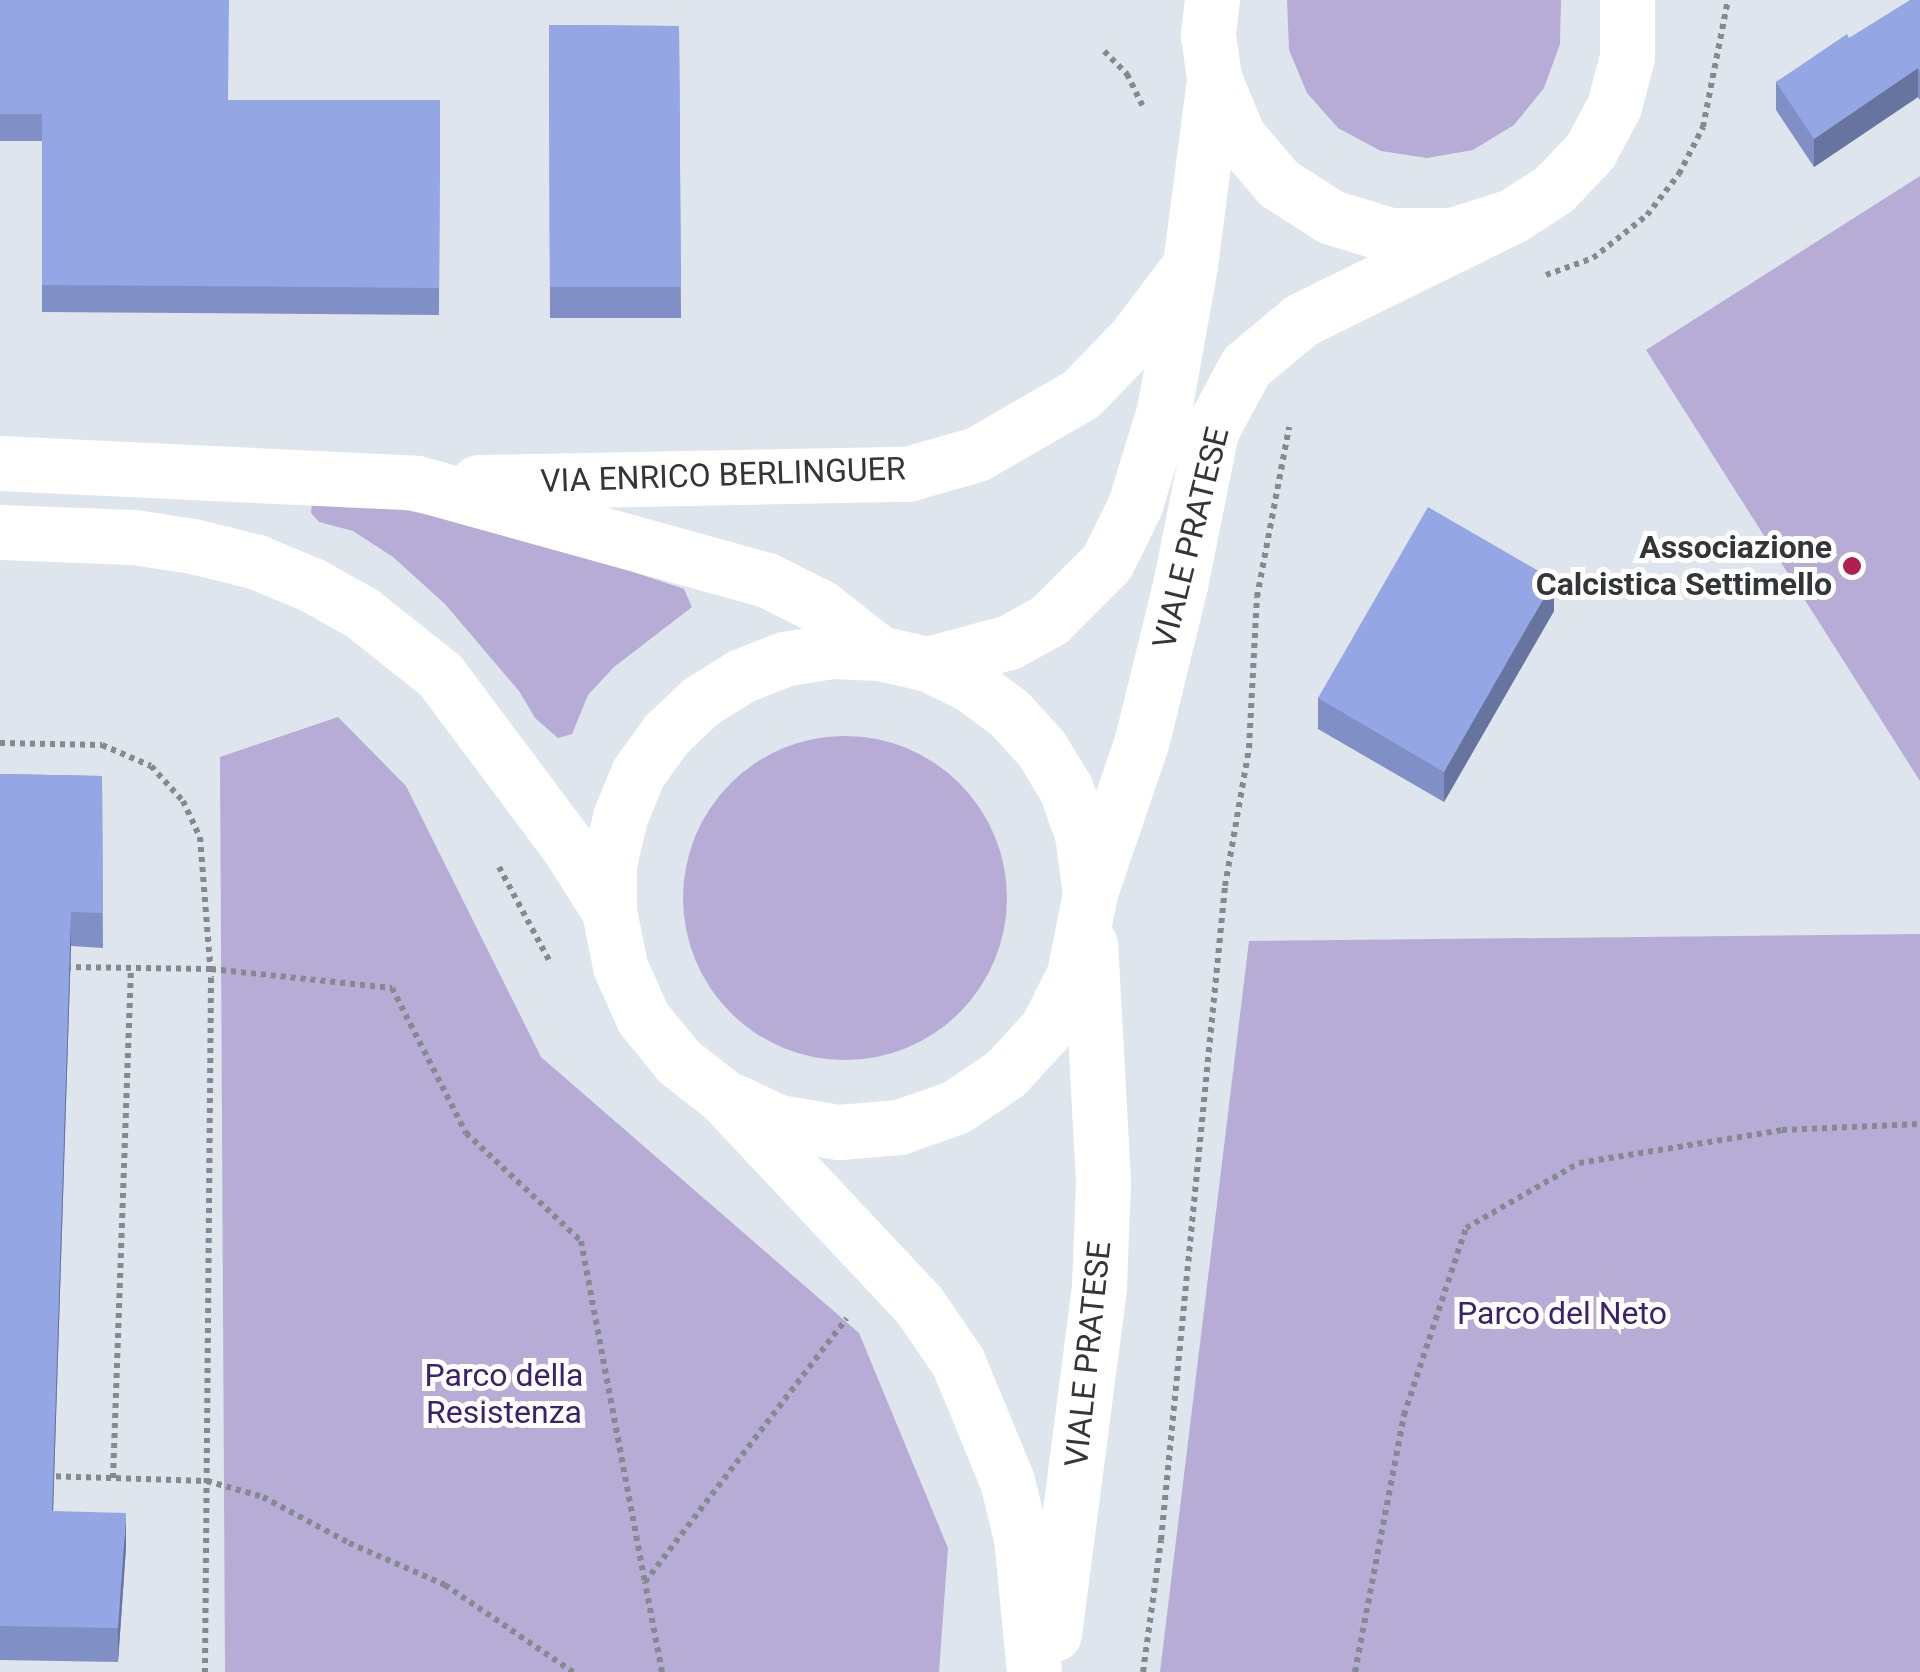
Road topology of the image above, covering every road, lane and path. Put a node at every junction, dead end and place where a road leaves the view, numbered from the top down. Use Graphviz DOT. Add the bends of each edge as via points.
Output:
graph roads {
  1 [pos="1212,0"];
  2 [pos="1629,2"];
  3 [pos="1104,51"];
  4 [pos="1214,78"];
  5 [pos="1147,113"];
  6 [pos="1512,216"];
  7 [pos="1190,265"];
  8 [pos="1291,415"];
  9 [pos="0,463"];
  10 [pos="418,483"];
  11 [pos="0,532"];
  12 [pos="904,659"];
  13 [pos="0,743"];
  14 [pos="495,860"];
  15 [pos="1089,904"];
  16 [pos="609,911"];
  17 [pos="56,967"];
  18 [pos="131,968"];
  19 [pos="211,969"];
  20 [pos="559,978"];
  21 [pos="724,1097"];
  22 [pos="1920,1124"];
  23 [pos="849,1316"];
  24 [pos="38,1476"];
  25 [pos="113,1478"];
  26 [pos="207,1481"];
  27 [pos="645,1582"];
  28 [pos="205,1672"];
  29 [pos="573,1672"];
  30 [pos="662,1672"];
  31 [pos="1034,1672"];
  32 [pos="1049,1672"];
  33 [pos="1143,1672"];
  34 [pos="1354,1672"];
  1 -- 4 [label="main road"];
  2 -- 6 [label="main road" via="1628,57 1614,106 1590,151 1554,189"];
  3 -- 5 [label="path" via="1127,74"];
  4 -- 6 [label="main road" via="1238,136 1278,183 1331,217 1390,235 1452,235"];
  4 -- 7 [label="main road, VIALE PRATESE"];
  6 -- 15 [label="main road, VIALE PRATESE" via="1301,320 1246,366 1212,431 1142,740"];
  7 -- 10 [label="main road, VIA ENRICO BERLINGUER" via="1135,338 1081,394 977,454 907,474"];
  7 -- 12 [label="main road, VIALE PRATESE" via="1152,454 1107,562 1049,620 1009,642"];
  8 -- 33 [label="path" via="1257,597 1249,748 1225,886"];
  9 -- 10 [label="main road, VIA ENRICO BERLINGUER"];
  10 -- 12 [label="main road, VIA ENRICO BERLINGUER" via="766,580"];
  11 -- 16 [label="main road" via="192,546 256,562 362,613 440,675"];
  12 -- 15 [label="main road, VIALE PRATESE" via="971,684 1041,748 1076,819"];
  12 -- 16 [label="main road, VIALE PRATESE" via="832,651 784,659 700,701 638,774 609,864"];
  13 -- 19 [label="path" via="102,744 152,766 184,801 200,837"];
  14 -- 20 [label="path"];
  15 -- 21 [label="main road, VIALE PRATESE" via="1074,974 1047,1028 1006,1074 956,1107 898,1127 838,1132 778,1122"];
  15 -- 32 [label="main road, VIALE PRATESE" via="1103,1181 1099,1287"];
  16 -- 21 [label="main road, VIALE PRATESE" via="620,966 644,1018 680,1062"];
  17 -- 18 [label="path"];
  18 -- 19 [label="path"];
  18 -- 25 [label="path"];
  19 -- 26 [label="path"];
  19 -- 27 [label="path" via="392,988 466,1134 582,1241"];
  21 -- 31 [label="main road, VIALE PRATESE" via="919,1306 958,1362 1007,1480 1021,1538"];
  22 -- 34 [label="path" via="1782,1130 1579,1162 1466,1228 1404,1416"];
  23 -- 27 [label="path"];
  24 -- 25 [label="path"];
  25 -- 26 [label="path"];
  26 -- 28 [label="path"];
  26 -- 29 [label="path" via="263,1497 445,1584"];
  27 -- 30 [label="path"];
}
